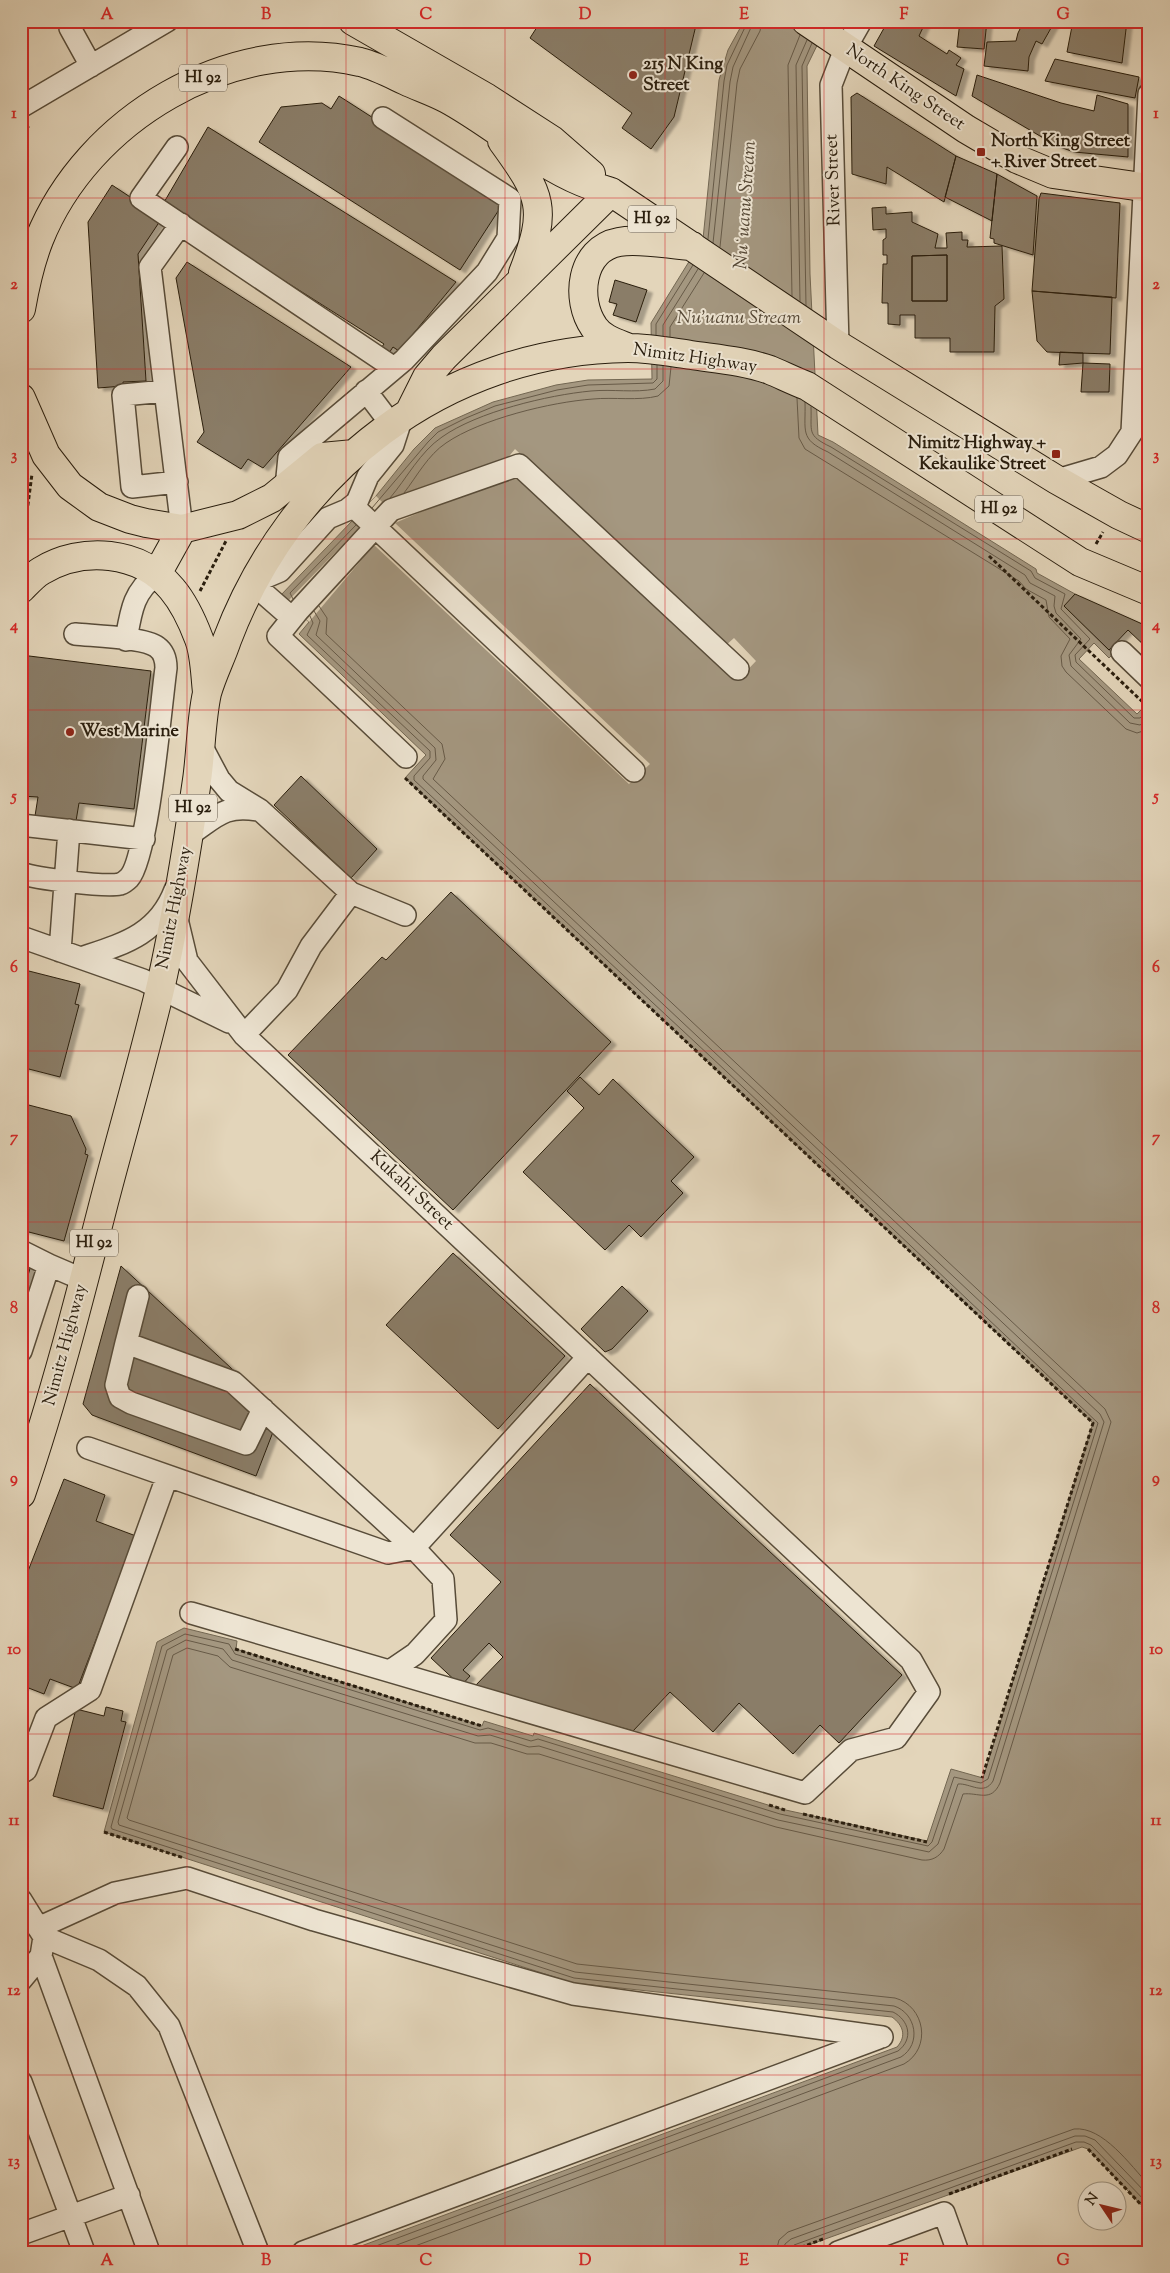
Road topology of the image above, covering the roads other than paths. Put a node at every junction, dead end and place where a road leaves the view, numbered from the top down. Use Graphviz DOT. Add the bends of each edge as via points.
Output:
graph roads {
  1 [pos="71,21"];
  2 [pos="353,21"];
  3 [pos="861,21"];
  4 [pos="163,22"];
  5 [pos="814,27"];
  6 [pos="845,49"];
  7 [pos="92,66"];
  8 [pos="1149,94"];
  9 [pos="21,107"];
  10 [pos="383,118"];
  11 [pos="492,127"];
  12 [pos="177,147"];
  13 [pos="1147,187"];
  14 [pos="611,192"];
  15 [pos="181,224"];
  16 [pos="694,246"];
  17 [pos="487,272"];
  18 [pos="515,286"];
  19 [pos="21,310"];
  20 [pos="425,337"];
  21 [pos="833,341"];
  22 [pos="640,349"];
  23 [pos="444,357"];
  24 [pos="394,368"];
  25 [pos="366,390"];
  26 [pos="165,391"];
  27 [pos="21,398"];
  28 [pos="401,417"];
  29 [pos="354,454"];
  30 [pos="1057,480"];
  31 [pos="176,482"];
  32 [pos="286,487"];
  33 [pos="353,506"];
  34 [pos="374,526"];
  35 [pos="1149,528"];
  36 [pos="182,529"];
  37 [pos="157,574"];
  38 [pos="252,583"];
  39 [pos="21,589"];
  40 [pos="1149,591"];
  41 [pos="292,618"];
  42 [pos="75,634"];
  43 [pos="126,640"];
  44 [pos="1122,652"];
  45 [pos="738,669"];
  46 [pos="1149,678"];
  47 [pos="207,693"];
  48 [pos="202,747"];
  49 [pos="406,757"];
  50 [pos="634,771"];
  51 [pos="260,810"];
  52 [pos="21,826"];
  53 [pos="69,830"];
  54 [pos="189,835"];
  55 [pos="144,839"];
  56 [pos="183,870"];
  57 [pos="21,873"];
  58 [pos="66,881"];
  59 [pos="351,893"];
  60 [pos="176,914"];
  61 [pos="404,915"];
  62 [pos="21,937"];
  63 [pos="60,951"];
  64 [pos="81,958"];
  65 [pos="160,990"];
  66 [pos="239,1030"];
  67 [pos="21,1251"];
  68 [pos="49,1265"];
  69 [pos="84,1280"];
  70 [pos="138,1296"];
  71 [pos="126,1343"];
  72 [pos="21,1352"];
  73 [pos="588,1357"];
  74 [pos="263,1409"];
  75 [pos="88,1448"];
  76 [pos="167,1477"];
  77 [pos="21,1494"];
  78 [pos="414,1548"];
  79 [pos="191,1613"];
  80 [pos="390,1671"];
  81 [pos="21,1773"];
  82 [pos="21,1900"];
  83 [pos="41,1940"];
  84 [pos="21,1980"];
  85 [pos="21,2082"];
  86 [pos="129,2195"];
  87 [pos="70,2215"];
  88 [pos="21,2234"];
  89 [pos="878,2245"];
  90 [pos="84,2252"];
  91 [pos="150,2252"];
  92 [pos="258,2252"];
  93 [pos="303,2252"];
  94 [pos="838,2252"];
  95 [pos="958,2252"];
  1 -- 7 [label="street" via="70,28"];
  2 -- 14 [label="main road" via="432,65 552,140"];
  3 -- 6 [label="street, River Street"];
  4 -- 7 [label="street"];
  5 -- 6 [label="main road, North King Street"];
  6 -- 13 [label="main road, North King Street" via="966,129 1026,163 1053,174"];
  6 -- 21 [label="street, River Street" via="831,85"];
  7 -- 9 [label="street"];
  8 -- 13 [label="street"];
  10 -- 17 [label="street" via="510,199 508,238"];
  11 -- 14 [label="main road, HI 92" via="582,182"];
  11 -- 18 [label="main road" via="528,178 537,202 535,241"];
  11 -- 19 [label="main road, HI 92" via="446,99 361,62 306,57 279,59 233,68 199,80 149,108 104,144 84,165 39,239"];
  12 -- 15 [label="street" via="141,198"];
  13 -- 30 [label="street" via="1132,432 1117,455 1101,467"];
  14 -- 16 [label="main road, HI 92"];
  14 -- 18 [label="main road"];
  15 -- 24 [label="street"];
  15 -- 26 [label="street" via="150,267"];
  16 -- 21 [label="main road, HI 92"];
  16 -- 22 [label="main road" via="619,242 606,248 587,270 582,291 586,312 600,334"];
  17 -- 18 [label="street"];
  17 -- 20 [label="street"];
  18 -- 23 [label="main road"];
  20 -- 23 [label="street"];
  20 -- 24 [label="street"];
  21 -- 30 [label="main road, HI 92"];
  22 -- 28 [label="main road, Nimitz Highway / HI 92" via="590,350 522,363 462,384"];
  22 -- 40 [label="main road, Nimitz Highway / HI 92" via="724,359 769,370 807,386 1080,562"];
  23 -- 28 [label="main road" via="426,377"];
  24 -- 25 [label="street"];
  25 -- 28 [label="street"];
  25 -- 32 [label="street" via="289,457"];
  26 -- 31 [label="street"];
  26 -- 31 [label="street" via="124,395 132,487"];
  27 -- 36 [label="main road" via="46,455 57,472 85,498 130,519"];
  28 -- 29 [label="main road, Nimitz Highway / HI 92"];
  28 -- 33 [label="street" via="393,445 368,476"];
  29 -- 32 [label="main road" via="322,457"];
  29 -- 38 [label="main road, Nimitz Highway / HI 92" via="304,504"];
  30 -- 35 [label="main road, HI 92" via="1118,515"];
  31 -- 36 [label="street"];
  32 -- 36 [label="main road" via="238,516"];
  33 -- 34 [label="street"];
  33 -- 38 [label="street" via="328,518 280,571"];
  34 -- 41 [label="street"];
  34 -- 45 [label="street" via="391,510 519,465"];
  34 -- 50 [label="street"];
  36 -- 37 [label="main road"];
  37 -- 39 [label="main road" via="133,561 103,553 70,557 40,572"];
  37 -- 43 [label="street" via="133,602"];
  37 -- 47 [label="main road" via="173,589 200,640"];
  38 -- 41 [label="street"];
  38 -- 47 [label="main road, Nimitz Highway / HI 92"];
  41 -- 49 [label="street" via="278,636"];
  42 -- 43 [label="street"];
  43 -- 55 [label="street" via="156,646 166,662"];
  44 -- 46 [label="street"];
  47 -- 48 [label="main road, Nimitz Highway / HI 92"];
  48 -- 51 [label="street" via="219,780"];
  48 -- 54 [label="main road, Nimitz Highway / HI 92"];
  51 -- 54 [label="street" via="227,809"];
  51 -- 59 [label="street"];
  52 -- 53 [label="street"];
  53 -- 55 [label="street"];
  53 -- 58 [label="street"];
  54 -- 56 [label="main road, Nimitz Highway / HI 92"];
  55 -- 58 [label="street" via="134,872 124,882"];
  56 -- 60 [label="main road, Nimitz Highway / HI 92"];
  56 -- 64 [label="street" via="169,906 149,929 126,943"];
  57 -- 58 [label="street"];
  58 -- 63 [label="street"];
  59 -- 61 [label="street"];
  59 -- 66 [label="street" via="311,946 287,990"];
  60 -- 65 [label="main road, Nimitz Highway / HI 92"];
  60 -- 66 [label="street, Kukahi Street" via="187,961"];
  62 -- 63 [label="street, Kukahi Street"];
  63 -- 64 [label="street, Kukahi Street"];
  64 -- 65 [label="street, Kukahi Street" via="143,980"];
  65 -- 66 [label="street, Kukahi Street"];
  65 -- 69 [label="main road, Nimitz Highway / HI 92"];
  66 -- 73 [label="street, Kukahi Street"];
  67 -- 68 [label="street"];
  68 -- 69 [label="street"];
  68 -- 72 [label="street"];
  69 -- 77 [label="main road, Nimitz Highway / HI 92" via="52,1399"];
  70 -- 71 [label="street"];
  71 -- 74 [label="street" via="233,1382"];
  71 -- 74 [label="street" via="116,1384 120,1397 131,1403 246,1444"];
  73 -- 78 [label="street"];
  73 -- 80 [label="street, Kukahi Street" via="911,1660 929,1692 896,1738 851,1750 805,1793"];
  74 -- 78 [label="street"];
  75 -- 76 [label="street"];
  76 -- 78 [label="street" via="388,1553"];
  76 -- 81 [label="street" via="90,1690 46,1718 26,1770"];
  78 -- 80 [label="street" via="443,1579 446,1620 415,1654"];
  79 -- 80 [label="street"];
  82 -- 83 [label="street"];
  83 -- 84 [label="street"];
  83 -- 86 [label="street"];
  83 -- 92 [label="street" via="100,1960 137,1986 169,2026"];
  83 -- 93 [label="street" via="115,1893 187,1878 314,1920 573,1994 882,2037"];
  85 -- 87 [label="street"];
  86 -- 87 [label="street"];
  86 -- 91 [label="street"];
  87 -- 88 [label="street"];
  87 -- 90 [label="street"];
  89 -- 94 [label="street"];
  89 -- 95 [label="street" via="944,2213"];
}
